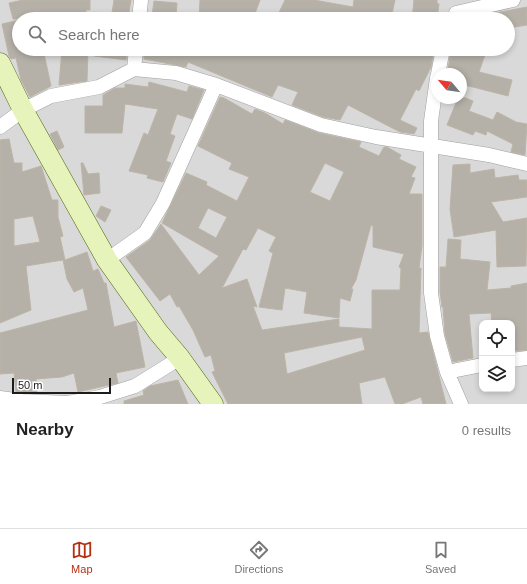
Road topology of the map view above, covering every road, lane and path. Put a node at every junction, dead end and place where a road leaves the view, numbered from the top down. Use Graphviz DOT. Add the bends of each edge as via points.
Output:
graph roads {
  1 [pos="141,0"];
  2 [pos="513,0"];
  3 [pos="454,11"];
  4 [pos="140,12"];
  5 [pos="135,56"];
  6 [pos="442,56"];
  7 [pos="0,63"];
  8 [pos="439,68"];
  9 [pos="134,69"];
  10 [pos="216,85"];
  11 [pos="433,104"];
  12 [pos="23,110"];
  13 [pos="0,127"];
  14 [pos="432,147"];
  15 [pos="527,164"];
  16 [pos="107,260"];
  17 [pos="180,358"];
  18 [pos="527,358"];
  19 [pos="515,360"];
  20 [pos="479,366"];
  21 [pos="448,372"];
  22 [pos="0,398"];
  23 [pos="212,404"];
  24 [pos="461,404"];
  1 -- 4 [label="street"];
  2 -- 3 [label="street"];
  5 -- 9 [label="street"];
  6 -- 8 [label="street"];
  7 -- 12 [label="main road"];
  9 -- 10 [label="street" via="176,73"];
  9 -- 12 [label="street" via="99,87 51,96"];
  10 -- 14 [label="street" via="321,125"];
  10 -- 16 [label="street" via="163,203 145,233"];
  11 -- 14 [label="street"];
  12 -- 13 [label="street"];
  12 -- 16 [label="main road"];
  14 -- 15 [label="street" via="489,155"];
  14 -- 21 [label="street" via="431,293 437,336"];
  16 -- 17 [label="main road" via="158,332"];
  17 -- 22 [label="street" via="134,386 100,397 68,403"];
  17 -- 23 [label="main road"];
  18 -- 19 [label="street"];
  20 -- 21 [label="street"];
  21 -- 24 [label="street"];
}
